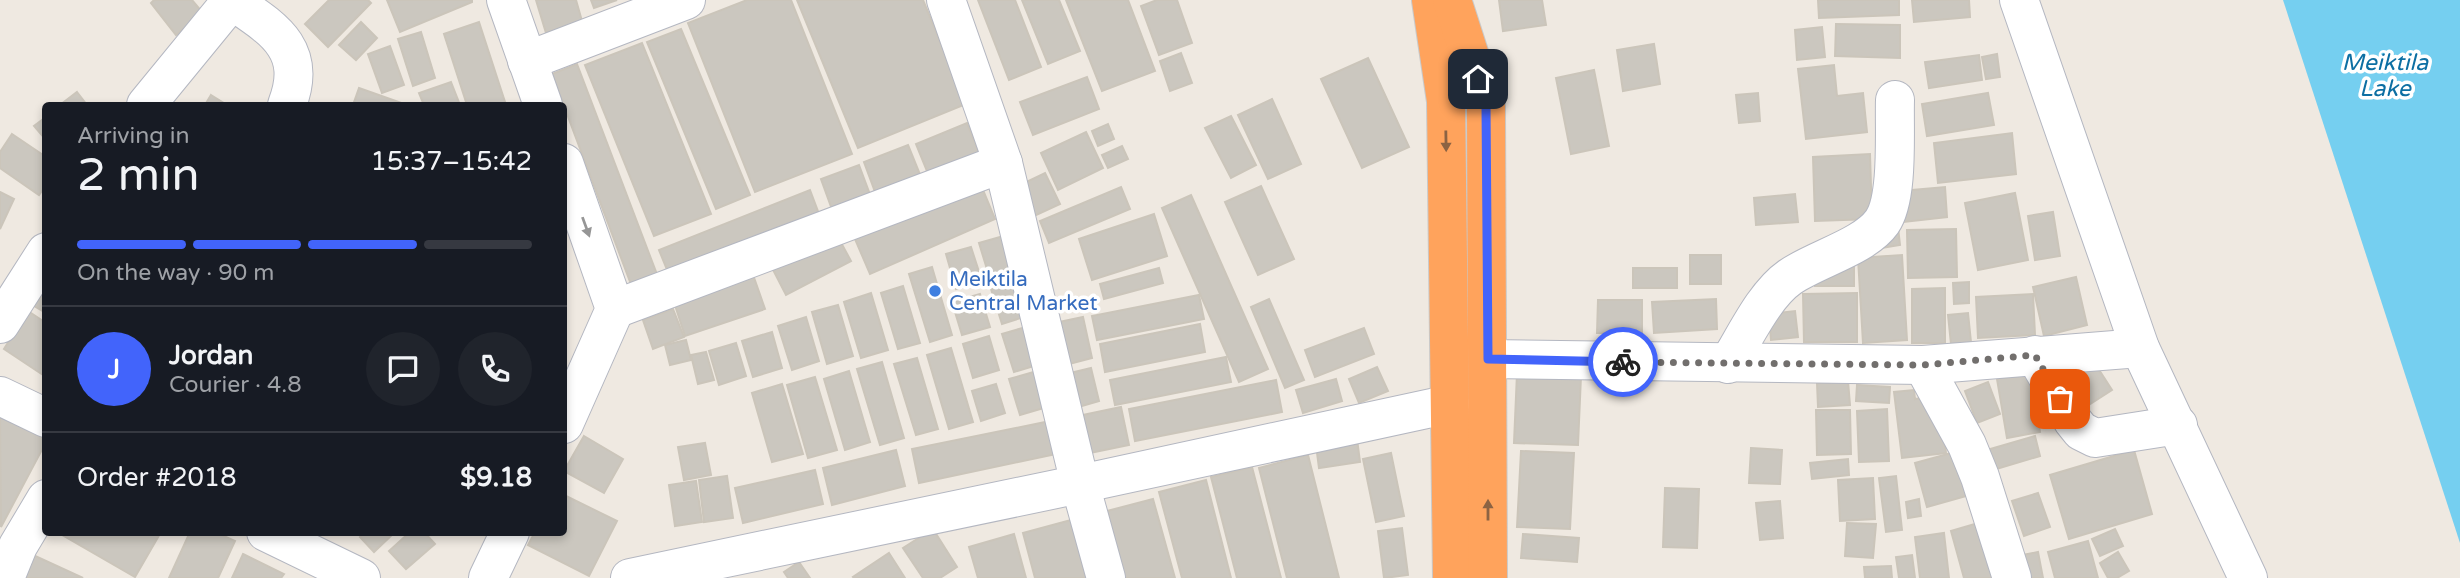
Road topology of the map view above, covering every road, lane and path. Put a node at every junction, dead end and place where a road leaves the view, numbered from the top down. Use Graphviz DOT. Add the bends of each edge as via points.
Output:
graph roads {
  1 [pos="232,0"];
  2 [pos="506,0"];
  3 [pos="686,0"];
  4 [pos="946,0"];
  5 [pos="1431,0"];
  6 [pos="1452,0"];
  7 [pos="2019,0"];
  8 [pos="527,61"];
  9 [pos="1895,100"];
  10 [pos="148,102"];
  11 [pos="288,102"];
  12 [pos="542,102"];
  13 [pos="1003,163"];
  14 [pos="567,172"];
  15 [pos="42,257"];
  16 [pos="615,309"];
  17 [pos="0,324"];
  18 [pos="2140,348"];
  19 [pos="2035,355"];
  20 [pos="1488,359"];
  21 [pos="1728,364"];
  22 [pos="1923,365"];
  23 [pos="0,396"];
  24 [pos="1450,404"];
  25 [pos="567,412"];
  26 [pos="42,416"];
  27 [pos="2178,425"];
  28 [pos="1080,484"];
  29 [pos="42,506"];
  30 [pos="274,536"];
  31 [pos="5,578"];
  32 [pos="362,578"];
  33 [pos="629,578"];
  34 [pos="1105,578"];
  35 [pos="1452,578"];
  36 [pos="1489,578"];
  37 [pos="2012,578"];
  38 [pos="2248,578"];
  1 -- 10 [label="street"];
  1 -- 11 [label="street" via="285,41 293,63"];
  2 -- 8 [label="street"];
  3 -- 8 [label="street"];
  4 -- 13 [label="street"];
  5 -- 24 [label="highway, one-way" via="1446,101"];
  6 -- 20 [label="highway" via="1486,106"];
  7 -- 18 [label="street"];
  8 -- 12 [label="street"];
  9 -- 21 [label="street" via="1892,197 1882,222 1859,241 1791,276 1775,290"];
  13 -- 16 [label="street"];
  13 -- 28 [label="street"];
  14 -- 16 [label="street, one-way"];
  15 -- 17 [label="street"];
  16 -- 25 [label="street"];
  18 -- 19 [label="street"];
  18 -- 27 [label="street"];
  19 -- 22 [label="street"];
  19 -- 27 [label="street" via="2073,421 2095,438"];
  20 -- 21 [label="street"];
  36 -- 20 [label="highway, one-way"];
  21 -- 22 [label="street"];
  22 -- 37 [label="street" via="1968,445"];
  23 -- 26 [label="street"];
  24 -- 28 [label="street"];
  24 -- 35 [label="highway"];
  27 -- 38 [label="street"];
  28 -- 33 [label="street"];
  28 -- 34 [label="street"];
  29 -- 31 [label="street"];
  30 -- 32 [label="street"];
}
